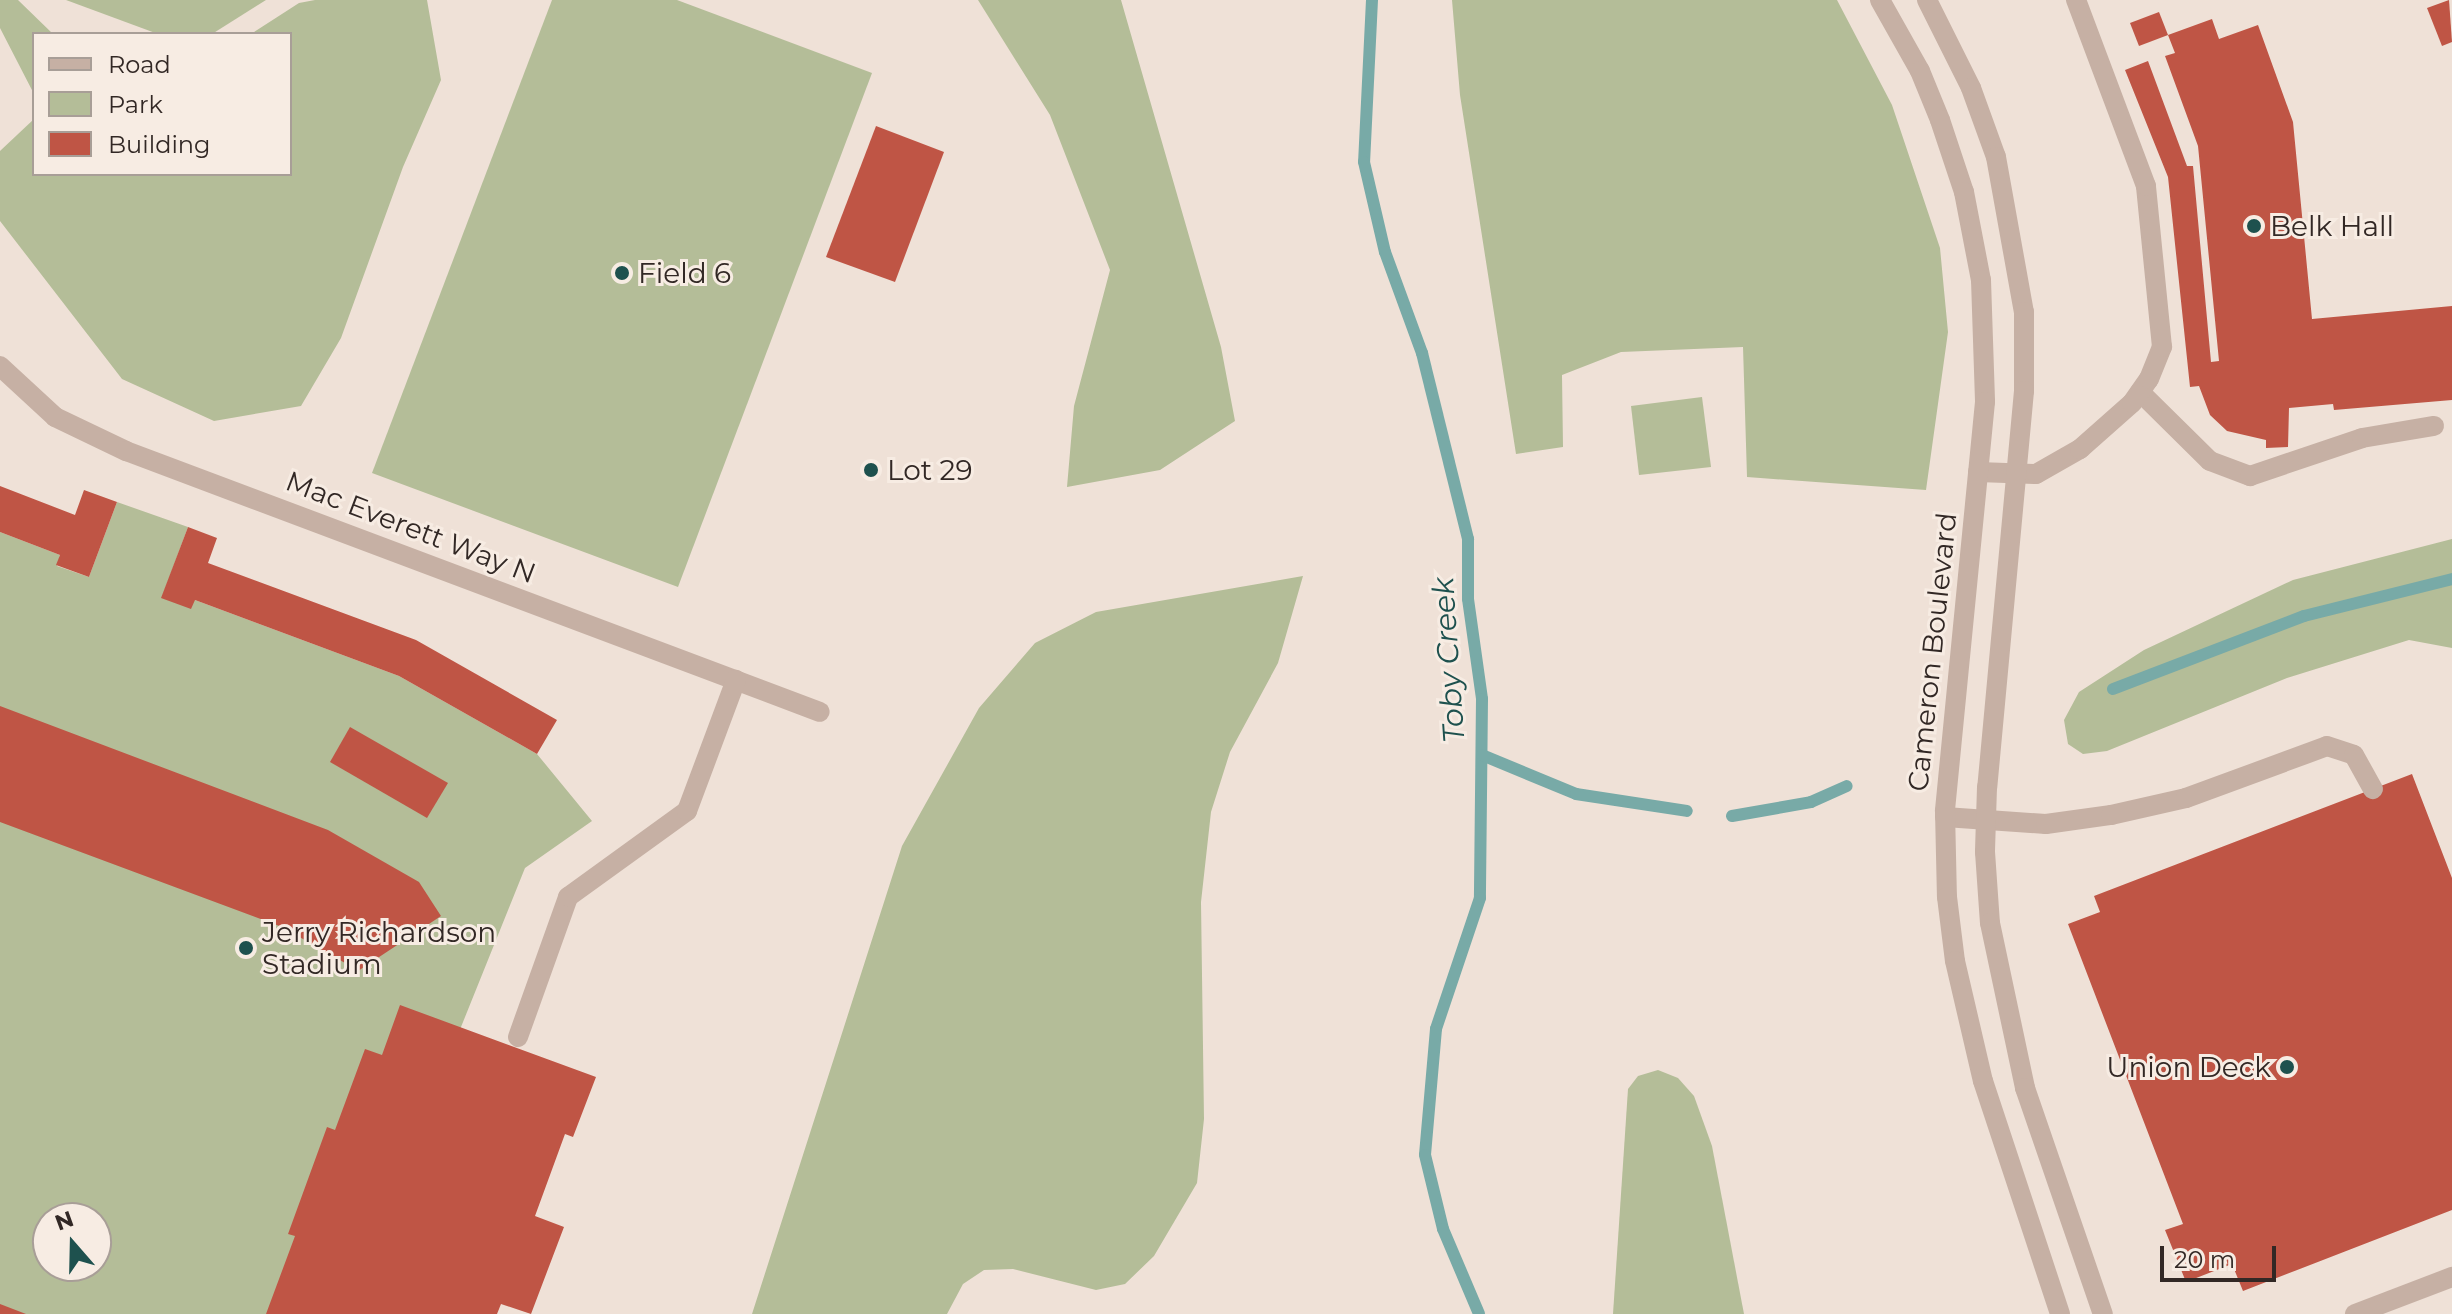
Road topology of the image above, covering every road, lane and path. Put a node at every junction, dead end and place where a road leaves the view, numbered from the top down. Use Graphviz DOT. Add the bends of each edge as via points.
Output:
graph roads {
  1 [pos="1880,0"];
  2 [pos="1927,0"];
  3 [pos="2076,0"];
  4 [pos="0,366"];
  5 [pos="2140,392"];
  6 [pos="2434,426"];
  7 [pos="1978,472"];
  8 [pos="2016,475"];
  9 [pos="736,680"];
  10 [pos="820,712"];
  11 [pos="2373,789"];
  12 [pos="1945,817"];
  13 [pos="1986,820"];
  14 [pos="518,1037"];
  15 [pos="2452,1277"];
  16 [pos="2060,1314"];
  17 [pos="2103,1314"];
  18 [pos="2355,1314"];
  1 -- 7 [label="street, Cameron Boulevard" via="1932,98 1970,217 1985,332"];
  2 -- 8 [label="street" via="1961,65 1996,157 2018,258 2026,338"];
  3 -- 5 [label="street" via="2148,197 2162,347"];
  4 -- 9 [label="street, Mac Everett Way N" via="55,417 126,451"];
  5 -- 6 [label="street" via="2210,461 2250,476 2362,438"];
  5 -- 8 [label="street" via="2118,420 2080,449 2036,474"];
  7 -- 8 [label="street"];
  7 -- 12 [label="street, Cameron Boulevard"];
  8 -- 13 [label="street"];
  9 -- 10 [label="street, Mac Everett Way N"];
  9 -- 14 [label="street" via="687,811 568,897"];
  11 -- 13 [label="street" via="2354,755 2327,746 2167,804 2068,822"];
  12 -- 13 [label="street"];
  12 -- 16 [label="street, Cameron Boulevard" via="1950,926 1963,999 1993,1118"];
  13 -- 17 [label="street" via="1990,923 2023,1076"];
  15 -- 18 [label="street"];
}
